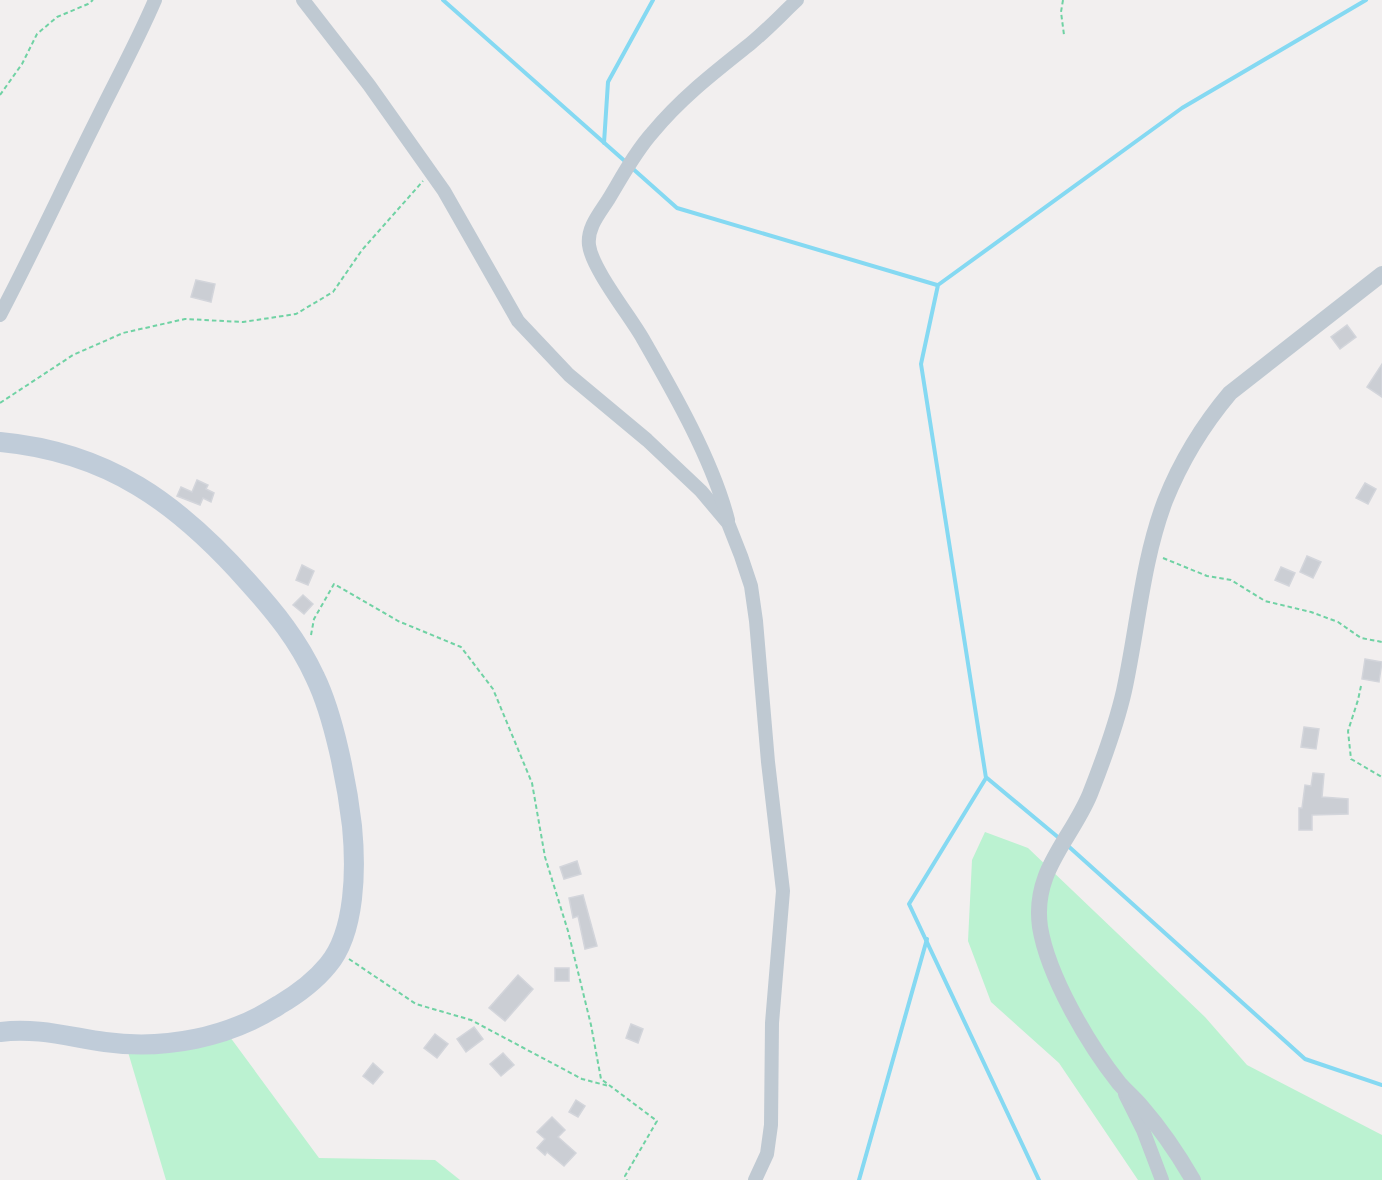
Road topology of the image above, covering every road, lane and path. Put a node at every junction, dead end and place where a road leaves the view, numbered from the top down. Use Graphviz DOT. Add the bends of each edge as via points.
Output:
graph roads {
  1 [pos="93,0"];
  2 [pos="155,0"];
  3 [pos="303,0"];
  4 [pos="797,0"];
  5 [pos="1063,0"];
  6 [pos="1064,35"];
  7 [pos="0,95"];
  8 [pos="431,172"];
  9 [pos="1382,274"];
  10 [pos="0,315"];
  11 [pos="0,403"];
  12 [pos="0,442"];
  13 [pos="728,523"];
  14 [pos="1149,553"];
  15 [pos="1382,642"];
  16 [pos="306,658"];
  17 [pos="1361,686"];
  18 [pos="1382,777"];
  19 [pos="337,951"];
  20 [pos="0,1032"];
  21 [pos="1119,1083"];
  22 [pos="612,1087"];
  23 [pos="627,1180"];
  24 [pos="755,1180"];
  25 [pos="1162,1180"];
  26 [pos="1193,1180"];
  1 -- 7 [label="path" via="57,17 37,34"];
  2 -- 10 [label="street"];
  3 -- 8 [label="street"];
  4 -- 13 [label="street" via="751,44 712,73 651,134 619,180 589,237 595,265 643,340 699,445 722,497"];
  5 -- 6 [label="path"];
  8 -- 11 [label="path" via="362,250 333,292 296,314 243,322 185,319 123,333 73,355"];
  8 -- 13 [label="street" via="518,321 569,375 682,473"];
  9 -- 14 [label="street" via="1230,393 1216,409 1177,472"];
  12 -- 16 [label="main road" via="46,449 90,462 150,493 222,553 283,621"];
  13 -- 24 [label="street" via="751,586 783,891 772,1023 771,1125 767,1154"];
  14 -- 15 [label="path" via="1207,576 1231,580 1265,601 1311,612 1338,622 1361,638"];
  14 -- 21 [label="street" via="1124,692 1110,740 1086,802 1042,885 1039,913 1053,973 1086,1034"];
  16 -- 19 [label="main road" via="330,721 350,804 354,872 350,910"];
  16 -- 22 [label="path" via="314,619 334,584 398,621 461,647 493,688 532,783 545,857 573,952 601,1079"];
  17 -- 18 [label="path" via="1348,731 1351,759"];
  19 -- 20 [label="main road" via="311,982 278,1006 214,1035 166,1043 127,1044 40,1031"];
  19 -- 22 [label="path" via="416,1004 471,1020 582,1079"];
  21 -- 25 [label="street"];
  21 -- 26 [label="street" via="1164,1135"];
  22 -- 23 [label="path" via="657,1121 625,1176"];
}
